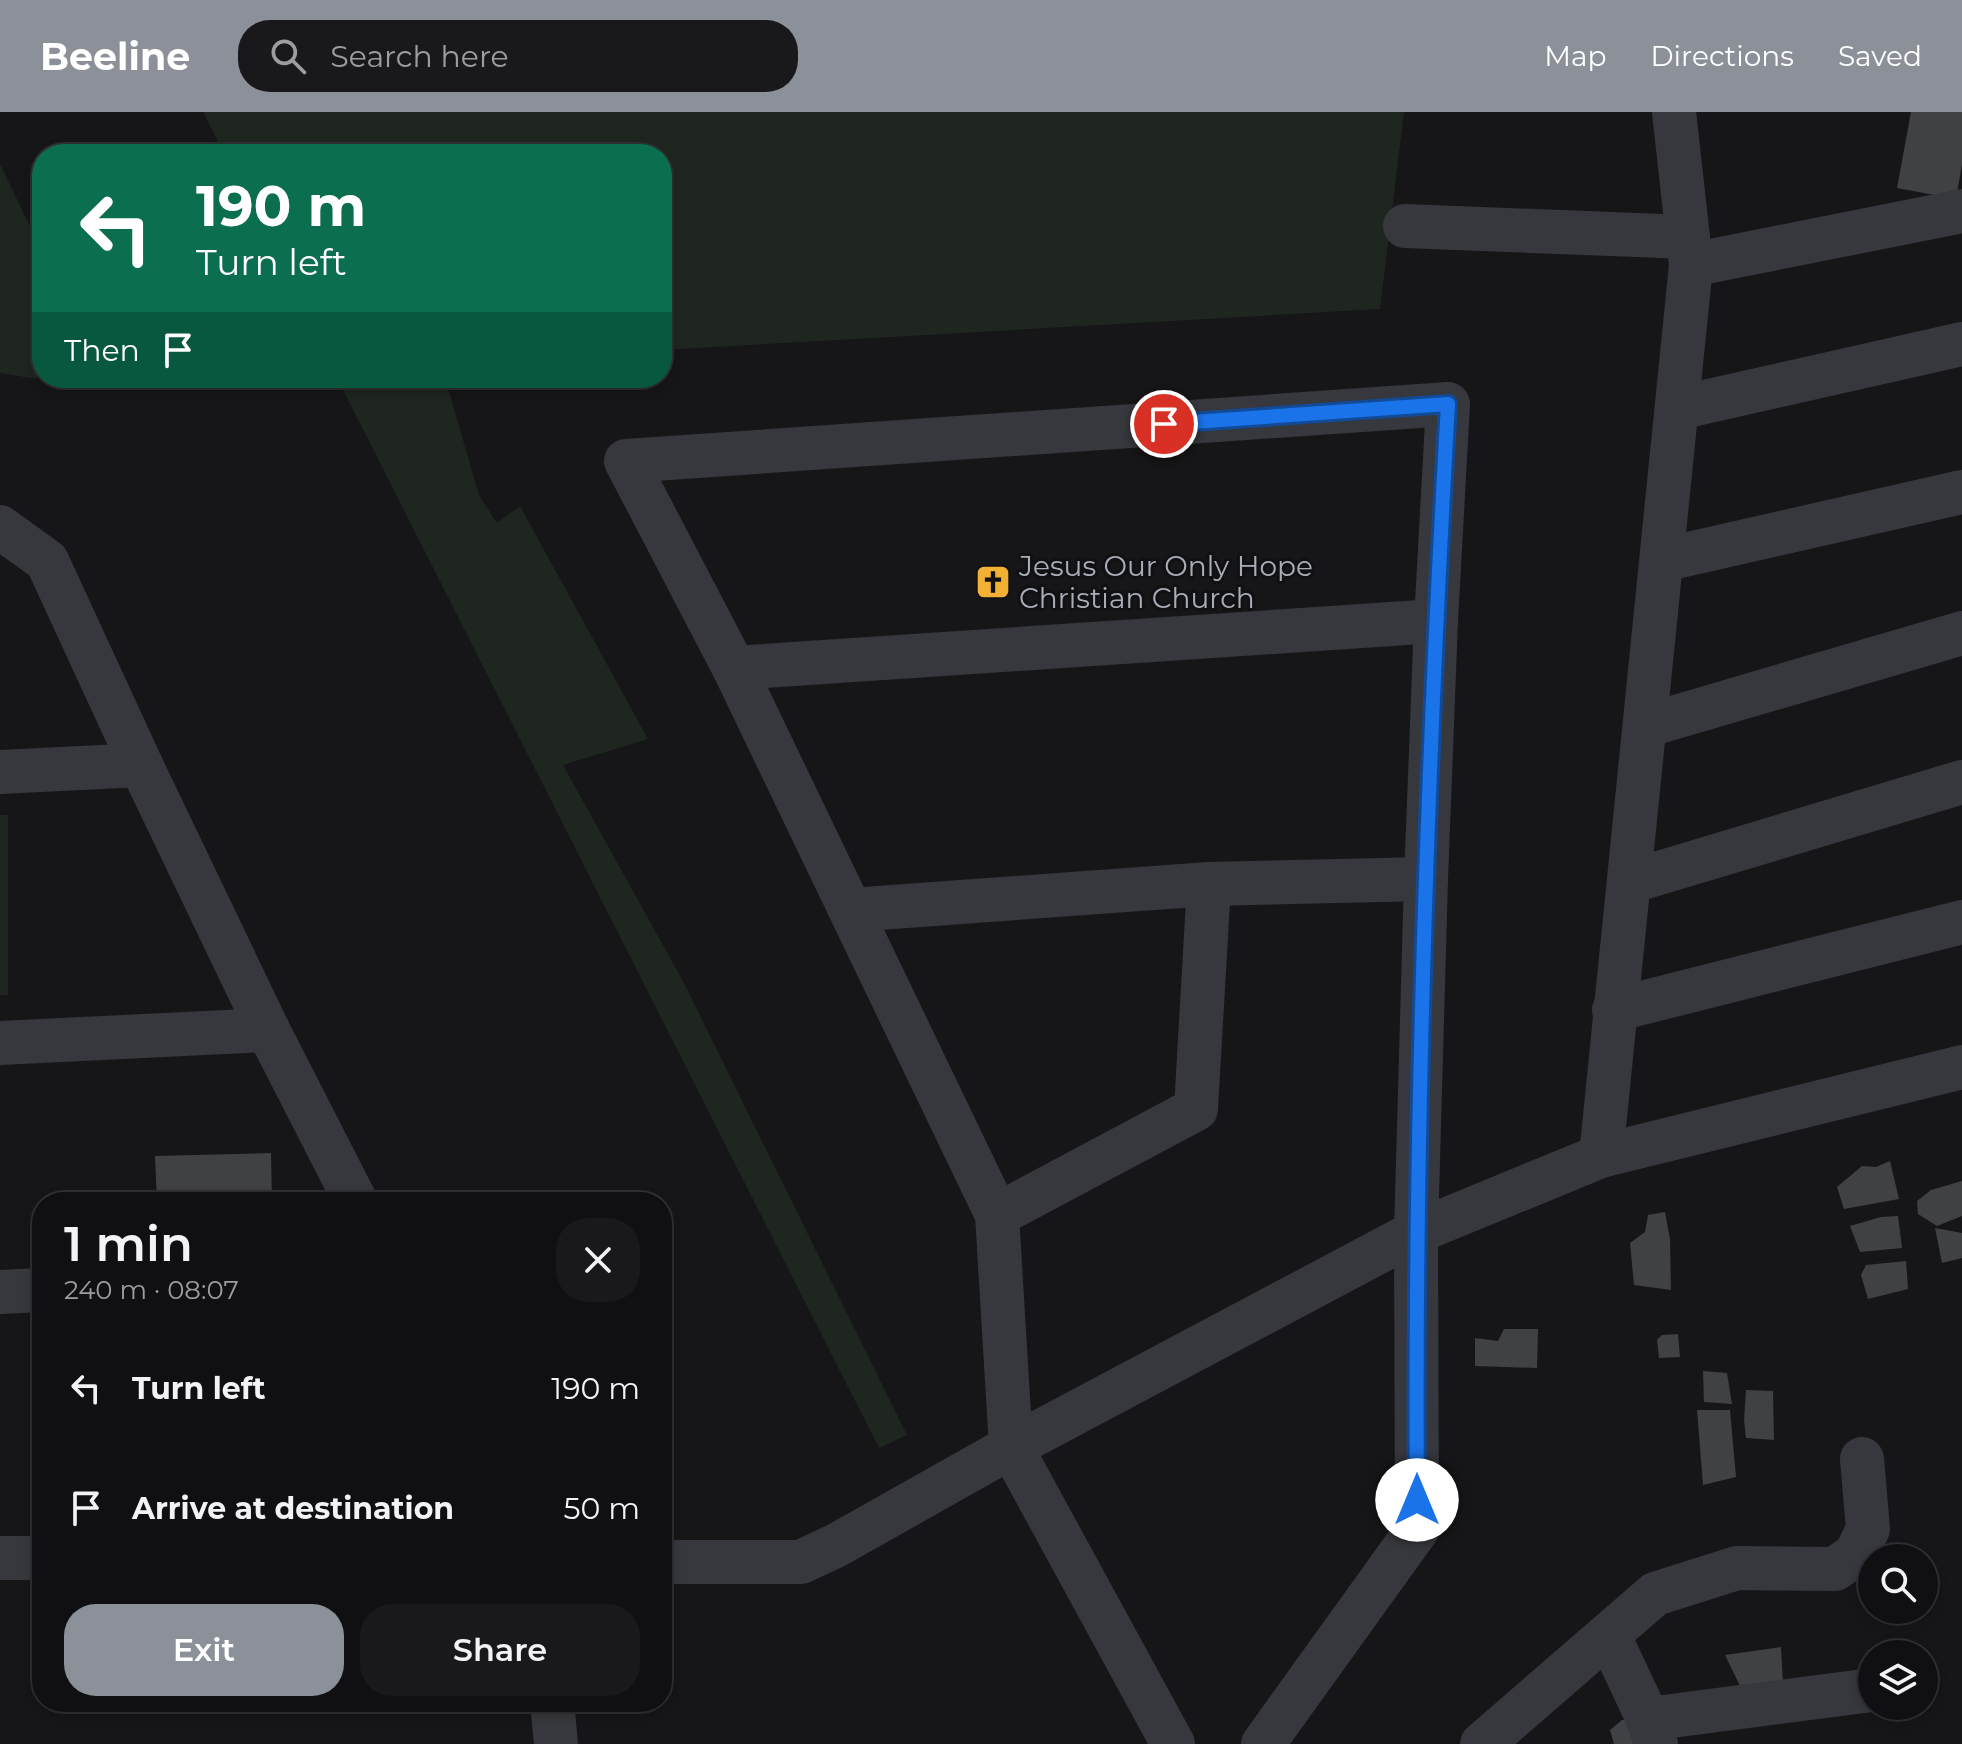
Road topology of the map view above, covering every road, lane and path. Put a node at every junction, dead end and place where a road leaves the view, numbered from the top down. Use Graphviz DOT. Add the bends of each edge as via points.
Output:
graph roads {
  1 [pos="1674,112"];
  2 [pos="1962,211"];
  3 [pos="1405,226"];
  4 [pos="1690,251"];
  5 [pos="1962,344"];
  6 [pos="1678,408"];
  7 [pos="1962,492"];
  8 [pos="0,527"];
  9 [pos="1662,560"];
  10 [pos="1436,621"];
  11 [pos="1962,633"];
  12 [pos="734,668"];
  13 [pos="1645,726"];
  14 [pos="141,765"];
  15 [pos="0,772"];
  16 [pos="1962,782"];
  17 [pos="1426,879"];
  18 [pos="1629,882"];
  19 [pos="1209,884"];
  20 [pos="851,910"];
  21 [pos="1962,922"];
  22 [pos="1614,1010"];
  23 [pos="268,1030"];
  24 [pos="0,1043"];
  25 [pos="1962,1067"];
  26 [pos="1601,1156"];
  27 [pos="351,1192"];
  28 [pos="997,1215"];
  29 [pos="1416,1232"];
  30 [pos="32,1290"];
  31 [pos="0,1292"];
  32 [pos="1011,1447"];
  33 [pos="1862,1459"];
  34 [pos="0,1558"];
  35 [pos="32,1558"];
  36 [pos="672,1562"];
  37 [pos="1609,1636"];
  38 [pos="1858,1693"];
  39 [pos="553,1712"];
  40 [pos="1652,1732"];
  41 [pos="556,1744"];
  42 [pos="1173,1744"];
  43 [pos="1263,1744"];
  44 [pos="1482,1744"];
  1 -- 4 [label="street"];
  2 -- 4 [label="street"];
  3 -- 4 [label="street"];
  4 -- 6 [label="street"];
  5 -- 6 [label="street"];
  6 -- 9 [label="street"];
  7 -- 9 [label="street"];
  8 -- 14 [label="street" via="47,561"];
  9 -- 13 [label="street"];
  10 -- 12 [label="street"];
  10 -- 12 [label="street" via="1448,404 626,461"];
  10 -- 17 [label="street"];
  11 -- 13 [label="street"];
  12 -- 20 [label="street"];
  13 -- 18 [label="street"];
  14 -- 15 [label="street"];
  14 -- 23 [label="street"];
  16 -- 18 [label="street"];
  17 -- 19 [label="street"];
  17 -- 29 [label="street"];
  18 -- 22 [label="street"];
  19 -- 20 [label="street"];
  19 -- 28 [label="street" via="1196,1109"];
  20 -- 28 [label="street"];
  21 -- 22 [label="street"];
  22 -- 26 [label="street"];
  23 -- 24 [label="street"];
  23 -- 27 [label="street"];
  25 -- 26 [label="street"];
  26 -- 29 [label="street"];
  28 -- 32 [label="street"];
  29 -- 32 [label="street"];
  29 -- 43 [label="street" via="1417,1530"];
  30 -- 31 [label="street"];
  32 -- 36 [label="street" via="801,1562"];
  32 -- 42 [label="street"];
  33 -- 37 [label="street" via="1868,1529 1856,1554 1835,1569 1737,1568 1655,1594"];
  34 -- 35 [label="street"];
  37 -- 40 [label="street"];
  37 -- 44 [label="street"];
  38 -- 40 [label="street"];
  39 -- 41 [label="street"];
}
